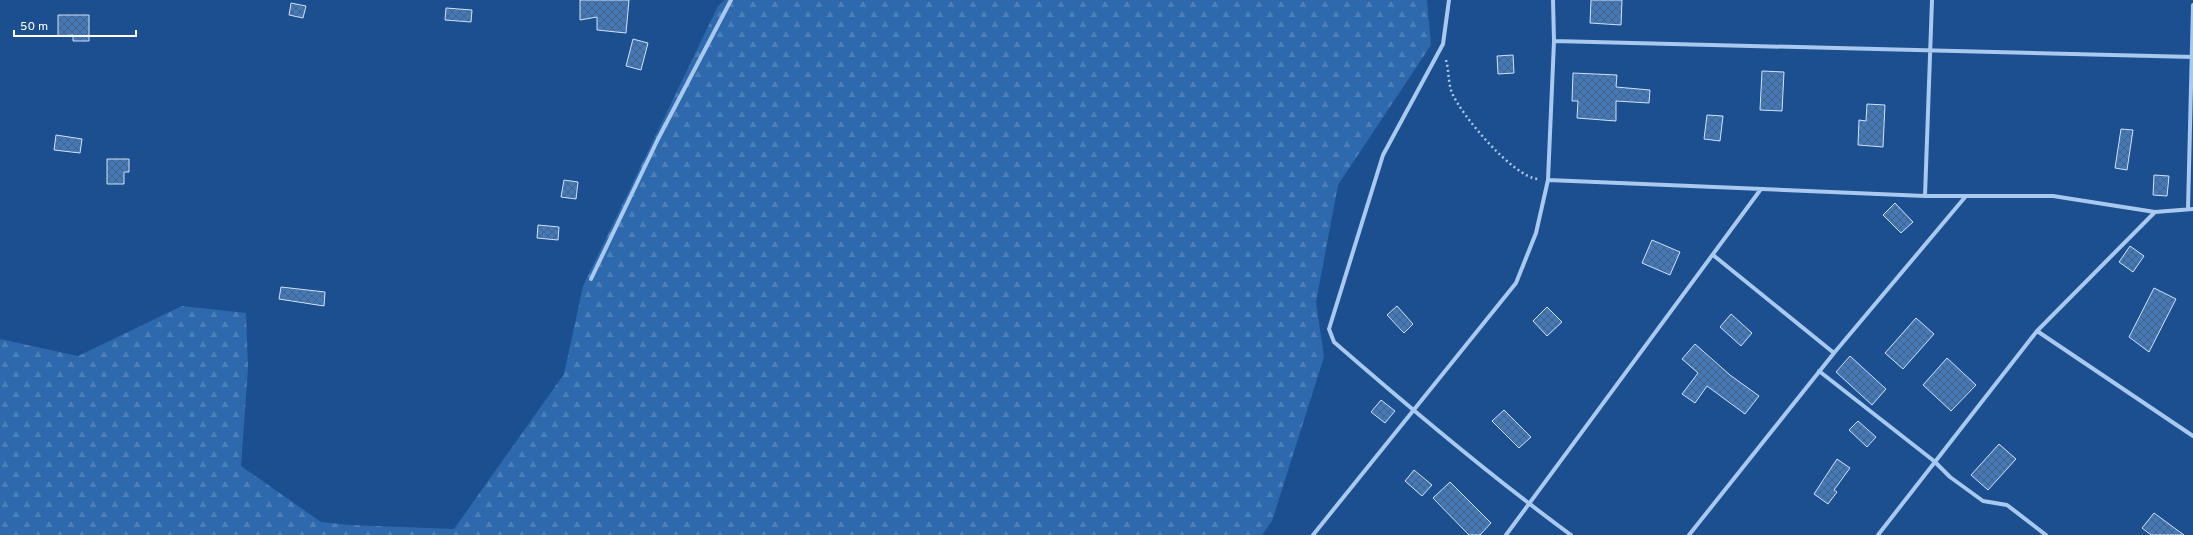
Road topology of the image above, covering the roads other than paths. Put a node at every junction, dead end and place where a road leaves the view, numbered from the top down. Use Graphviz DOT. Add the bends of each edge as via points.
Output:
graph roads {
  1 [pos="731,0"];
  2 [pos="1449,0"];
  3 [pos="1553,0"];
  4 [pos="1932,0"];
  5 [pos="2193,5"];
  6 [pos="1554,41"];
  7 [pos="1931,51"];
  8 [pos="2192,57"];
  9 [pos="1548,180"];
  10 [pos="1761,189"];
  11 [pos="1925,196"];
  12 [pos="1966,196"];
  13 [pos="2188,209"];
  14 [pos="2193,209"];
  15 [pos="2155,212"];
  16 [pos="1713,256"];
  17 [pos="591,279"];
  18 [pos="2037,332"];
  19 [pos="1834,353"];
  20 [pos="1820,371"];
  21 [pos="1414,412"];
  22 [pos="2193,436"];
  23 [pos="1934,461"];
  24 [pos="1530,505"];
  25 [pos="1313,535"];
  26 [pos="1506,535"];
  27 [pos="1572,535"];
  28 [pos="1689,535"];
  29 [pos="1878,535"];
  30 [pos="2046,535"];
  1 -- 17 [label="street" via="658,139"];
  2 -- 21 [label="street" via="1443,44 1382,155 1329,329 1334,342"];
  3 -- 6 [label="street"];
  4 -- 7 [label="street"];
  5 -- 8 [label="street"];
  6 -- 7 [label="street"];
  6 -- 9 [label="street"];
  7 -- 8 [label="street"];
  7 -- 11 [label="street"];
  8 -- 13 [label="street"];
  9 -- 10 [label="street"];
  9 -- 21 [label="street" via="1536,233 1516,283"];
  10 -- 11 [label="street"];
  10 -- 16 [label="street"];
  11 -- 12 [label="street"];
  12 -- 15 [label="street" via="2053,196"];
  12 -- 19 [label="street"];
  13 -- 14 [label="street"];
  13 -- 15 [label="street"];
  15 -- 18 [label="street"];
  16 -- 19 [label="street"];
  16 -- 24 [label="street"];
  18 -- 22 [label="street"];
  18 -- 23 [label="street"];
  19 -- 20 [label="street"];
  20 -- 23 [label="street"];
  20 -- 28 [label="street"];
  21 -- 24 [label="street"];
  21 -- 25 [label="street"];
  23 -- 29 [label="street"];
  23 -- 30 [label="street" via="1950,477 1983,501 2007,505"];
  24 -- 26 [label="street"];
  24 -- 27 [label="street"];
}
